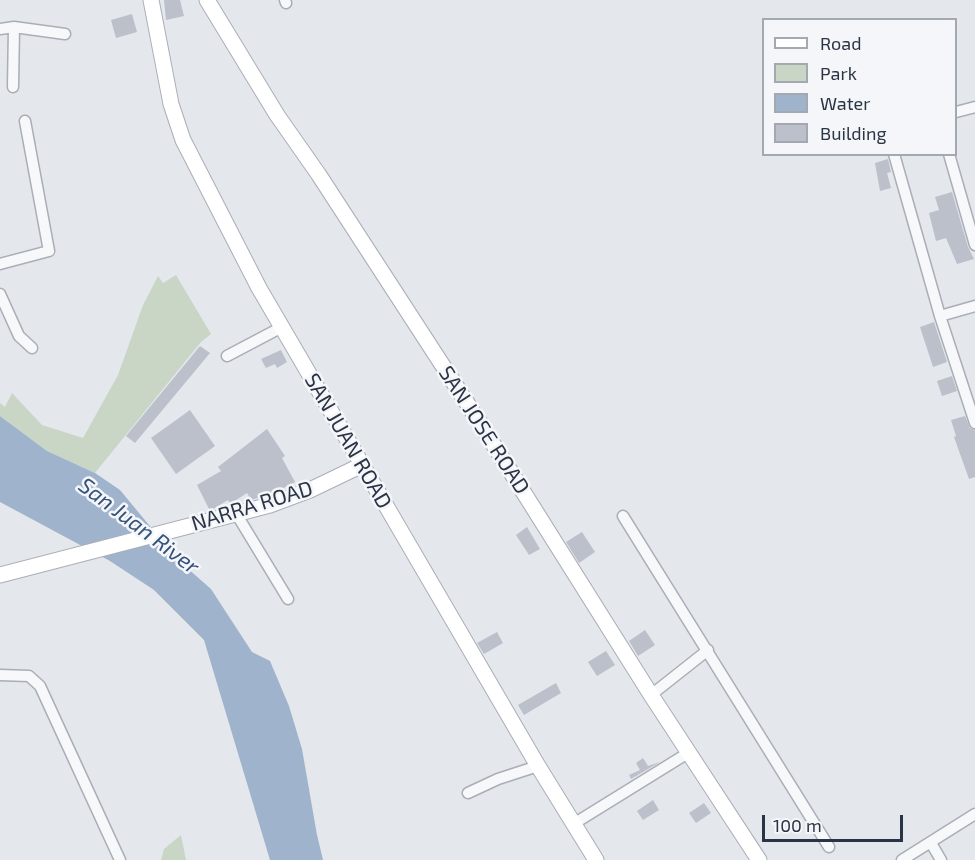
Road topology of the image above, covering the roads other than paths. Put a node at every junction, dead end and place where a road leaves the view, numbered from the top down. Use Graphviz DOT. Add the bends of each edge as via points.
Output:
graph roads {
  1 [pos="151,0"];
  2 [pos="207,0"];
  3 [pos="14,27"];
  4 [pos="0,29"];
  5 [pos="65,34"];
  6 [pos="13,87"];
  7 [pos="975,107"];
  8 [pos="957,111"];
  9 [pos="25,121"];
  10 [pos="895,156"];
  11 [pos="950,156"];
  12 [pos="975,245"];
  13 [pos="0,264"];
  14 [pos="0,294"];
  15 [pos="975,306"];
  16 [pos="940,316"];
  17 [pos="282,327"];
  18 [pos="32,348"];
  19 [pos="227,356"];
  20 [pos="975,423"];
  21 [pos="362,465"];
  22 [pos="237,515"];
  23 [pos="623,516"];
  24 [pos="0,575"];
  25 [pos="288,599"];
  26 [pos="708,650"];
  27 [pos="0,675"];
  28 [pos="651,694"];
  29 [pos="688,753"];
  30 [pos="538,766"];
  31 [pos="468,793"];
  32 [pos="975,814"];
  33 [pos="575,823"];
  34 [pos="931,843"];
  35 [pos="829,847"];
  36 [pos="120,860"];
  37 [pos="596,860"];
  38 [pos="759,860"];
  39 [pos="902,860"];
  40 [pos="942,860"];
  1 -- 17 [label="street, SAN JUAN ROAD" via="171,104 183,140"];
  2 -- 28 [label="street, SAN JOSE ROAD" via="277,115 474,413"];
  3 -- 4 [label="street"];
  3 -- 5 [label="street"];
  3 -- 6 [label="street"];
  7 -- 8 [label="street"];
  9 -- 13 [label="street" via="49,251"];
  10 -- 16 [label="street"];
  11 -- 12 [label="street"];
  14 -- 18 [label="street" via="19,336"];
  15 -- 16 [label="street"];
  16 -- 20 [label="street"];
  17 -- 19 [label="street"];
  17 -- 21 [label="street, SAN JUAN ROAD"];
  21 -- 22 [label="street, NARRA ROAD" via="292,497"];
  21 -- 30 [label="street, SAN JUAN ROAD"];
  22 -- 24 [label="street, NARRA ROAD"];
  22 -- 25 [label="street"];
  23 -- 26 [label="street"];
  26 -- 28 [label="street"];
  26 -- 35 [label="street"];
  27 -- 36 [label="street" via="29,676 40,686"];
  28 -- 29 [label="street, SAN JOSE ROAD"];
  29 -- 33 [label="street"];
  29 -- 38 [label="street, SAN JOSE ROAD"];
  30 -- 31 [label="street"];
  30 -- 33 [label="street, SAN JUAN ROAD"];
  32 -- 34 [label="street"];
  33 -- 37 [label="street, SAN JUAN ROAD"];
  34 -- 39 [label="street"];
  34 -- 40 [label="street"];
}
